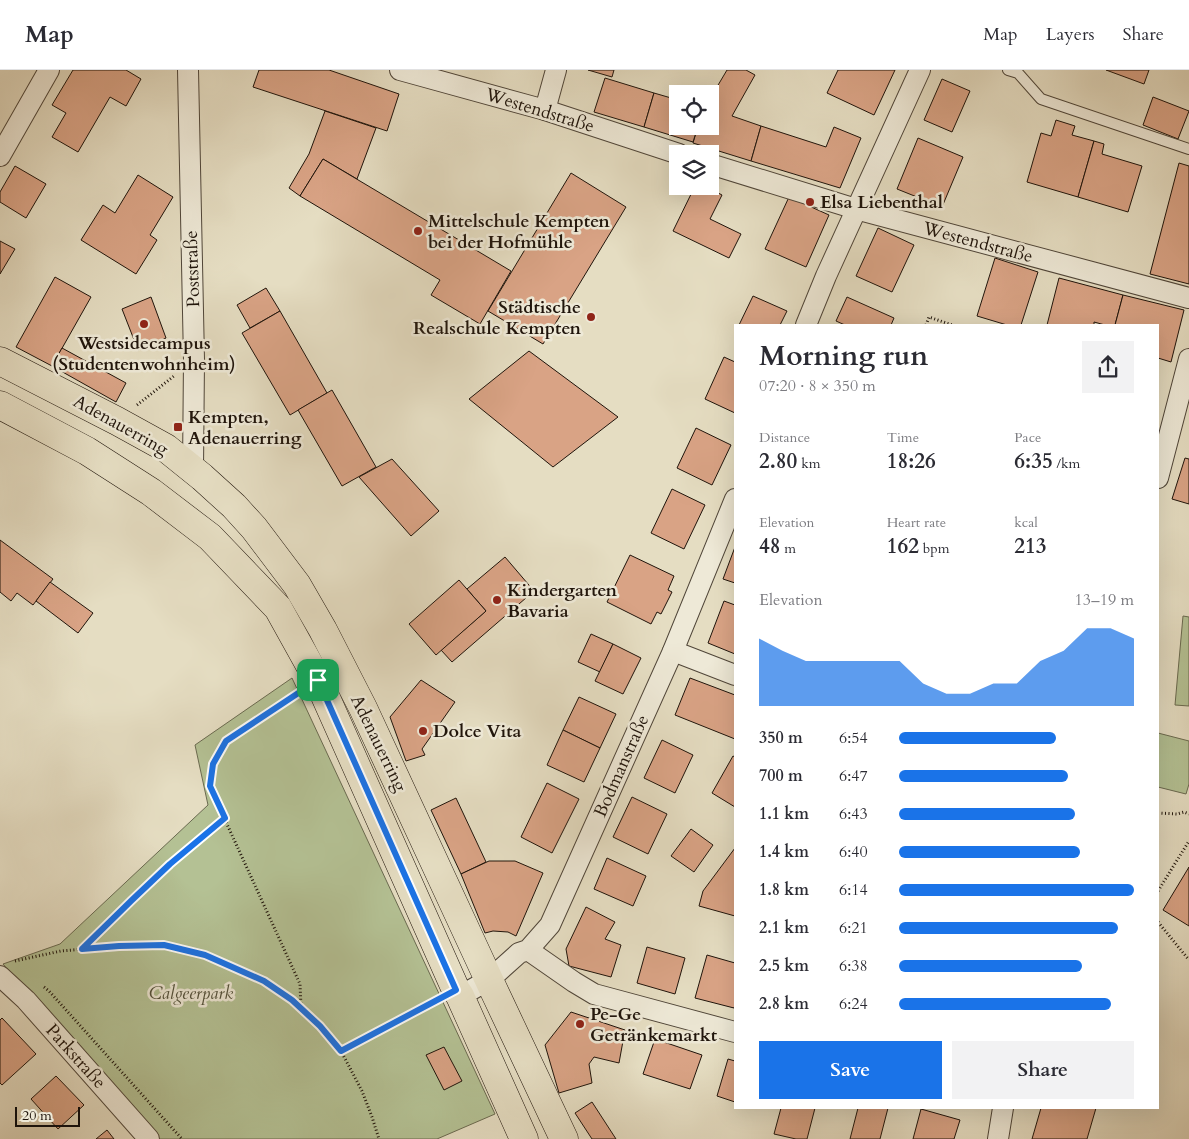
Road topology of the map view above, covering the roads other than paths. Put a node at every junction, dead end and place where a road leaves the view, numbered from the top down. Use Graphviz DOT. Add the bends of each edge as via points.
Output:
graph roads {
  1 [pos="49,70"];
  2 [pos="188,70"];
  3 [pos="400,70"];
  4 [pos="556,70"];
  5 [pos="920,70"];
  6 [pos="1008,70"];
  7 [pos="545,110"];
  8 [pos="1189,150"];
  9 [pos="669,151"];
  10 [pos="0,156"];
  11 [pos="719,167"];
  12 [pos="856,209"];
  13 [pos="1189,298"];
  14 [pos="806,324"];
  15 [pos="1189,359"];
  16 [pos="0,360"];
  17 [pos="0,405"];
  18 [pos="193,469"];
  19 [pos="1159,474"];
  20 [pos="734,501"];
  21 [pos="673,651"];
  22 [pos="734,675"];
  23 [pos="528,950"];
  24 [pos="0,976"];
  25 [pos="489,980"];
  26 [pos="458,993"];
  27 [pos="734,1032"];
  28 [pos="1003,1109"];
  29 [pos="149,1139"];
  30 [pos="524,1139"];
  31 [pos="564,1139"];
  32 [pos="998,1139"];
  1 -- 10 [label="street"];
  2 -- 18 [label="street, Poststraße"];
  3 -- 7 [label="street, Westendstraße"];
  4 -- 7 [label="street"];
  5 -- 12 [label="street"];
  6 -- 8 [label="lane" via="1018,73 1041,99"];
  7 -- 9 [label="street, Westendstraße"];
  11 -- 12 [label="street, Westendstraße"];
  12 -- 13 [label="street, Westendstraße"];
  12 -- 14 [label="street"];
  15 -- 19 [label="street"];
  16 -- 18 [label="main road, Adenauerring" via="166,448"];
  17 -- 26 [label="main road, Adenauerring" via="87,450 151,492 210,537 278,608 318,680"];
  18 -- 25 [label="main road, Adenauerring" via="254,528 297,585 363,708"];
  20 -- 21 [label="street, Bodmanstraße"];
  21 -- 22 [label="street"];
  21 -- 23 [label="street, Bodmanstraße" via="550,925"];
  23 -- 25 [label="street, Bodmanstraße" via="519,953"];
  23 -- 27 [label="street" via="594,994"];
  24 -- 29 [label="street, Parkstraße" via="26,1000"];
  25 -- 26 [label="street, Bodmanstraße"];
  25 -- 31 [label="main road, Adenauerring"];
  26 -- 30 [label="main road, Adenauerring"];
  28 -- 32 [label="street"];
}
